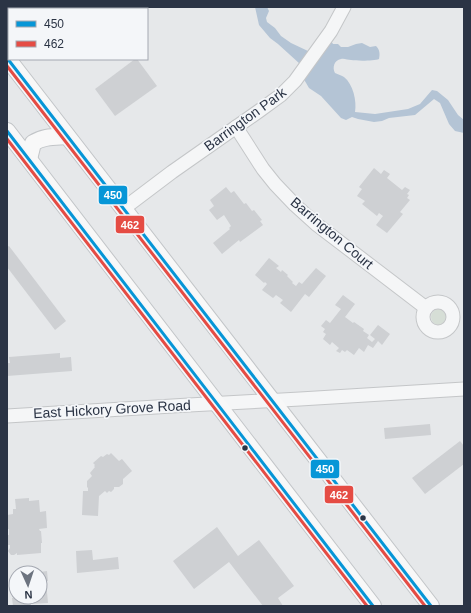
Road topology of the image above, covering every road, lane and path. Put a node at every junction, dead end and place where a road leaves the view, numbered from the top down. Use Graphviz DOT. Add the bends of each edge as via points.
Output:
graph roads {
  1 [pos="344,7"];
  2 [pos="7,58"];
  3 [pos="9,60"];
  4 [pos="7,64"];
  5 [pos="236,127"];
  6 [pos="7,131"];
  7 [pos="67,136"];
  8 [pos="29,159"];
  9 [pos="123,209"];
  10 [pos="426,308"];
  11 [pos="464,389"];
  12 [pos="272,401"];
  13 [pos="216,403"];
  14 [pos="7,416"];
  15 [pos="372,606"];
  16 [pos="431,606"];
  1 -- 5 [label="street, Barrington Park" via="331,31 295,81 281,95"];
  2 -- 4 [label="main road"];
  3 -- 7 [label="main road"];
  5 -- 9 [label="street, Barrington Park"];
  5 -- 10 [label="street, Barrington Court" via="275,184 300,210"];
  6 -- 8 [label="main road"];
  7 -- 8 [label="main road" via="49,137 33,143"];
  7 -- 9 [label="main road"];
  8 -- 13 [label="main road"];
  9 -- 12 [label="main road"];
  11 -- 12 [label="street, East Hickory Grove Road"];
  12 -- 13 [label="street, East Hickory Grove Road"];
  12 -- 16 [label="main road"];
  13 -- 14 [label="street, East Hickory Grove Road"];
  13 -- 15 [label="main road"];
}
